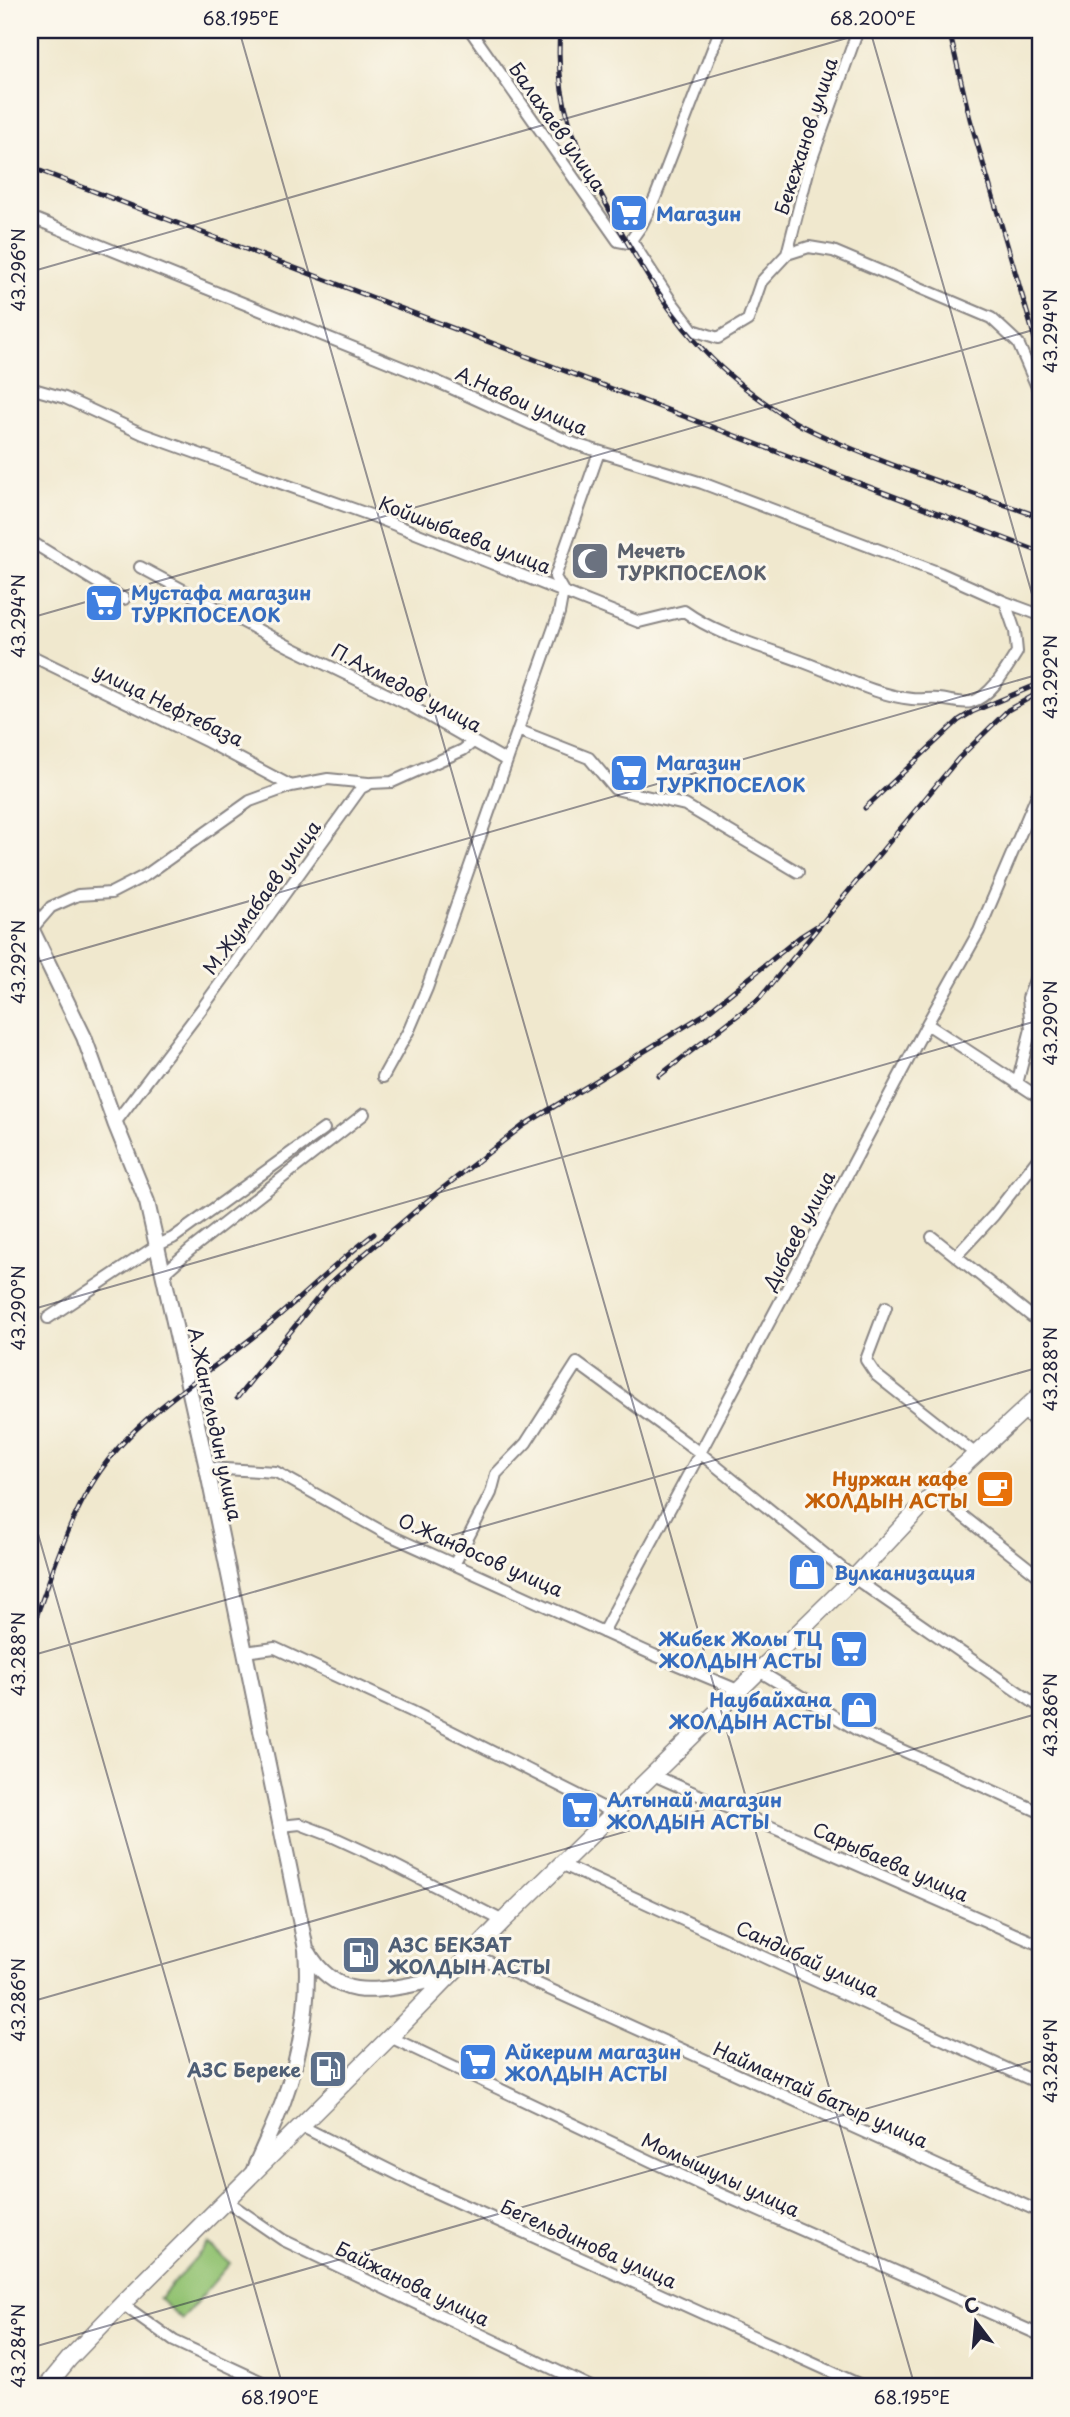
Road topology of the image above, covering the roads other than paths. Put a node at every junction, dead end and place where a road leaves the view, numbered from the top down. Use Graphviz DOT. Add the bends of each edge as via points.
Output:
graph roads {
  1 [pos="470,30"];
  2 [pos="720,30"];
  3 [pos="858,30"];
  4 [pos="30,217"];
  5 [pos="631,240"];
  6 [pos="787,254"];
  7 [pos="30,388"];
  8 [pos="1040,394"];
  9 [pos="599,452"];
  10 [pos="30,541"];
  11 [pos="140,567"];
  12 [pos="563,591"];
  13 [pos="124,599"];
  14 [pos="1005,603"];
  15 [pos="1040,615"];
  16 [pos="30,655"];
  17 [pos="518,730"];
  18 [pos="473,742"];
  19 [pos="507,761"];
  20 [pos="371,783"];
  21 [pos="291,786"];
  22 [pos="1040,788"];
  23 [pos="798,872"];
  24 [pos="31,927"];
  25 [pos="1040,967"];
  26 [pos="927,1024"];
  27 [pos="383,1077"];
  28 [pos="1017,1084"];
  29 [pos="1040,1098"];
  30 [pos="364,1115"];
  31 [pos="115,1123"];
  32 [pos="324,1129"];
  33 [pos="1040,1156"];
  34 [pos="932,1237"];
  35 [pos="156,1246"];
  36 [pos="956,1256"];
  37 [pos="163,1274"];
  38 [pos="886,1307"];
  39 [pos="48,1318"];
  40 [pos="1040,1323"];
  41 [pos="1040,1395"];
  42 [pos="1022,1411"];
  43 [pos="1040,1425"];
  44 [pos="701,1452"];
  45 [pos="977,1455"];
  46 [pos="207,1468"];
  47 [pos="934,1493"];
  48 [pos="454,1563"];
  49 [pos="1040,1577"];
  50 [pos="854,1578"];
  51 [pos="603,1632"];
  52 [pos="244,1652"];
  53 [pos="759,1671"];
  54 [pos="738,1690"];
  55 [pos="1040,1707"];
  56 [pos="651,1774"];
  57 [pos="1040,1812"];
  58 [pos="614,1813"];
  59 [pos="281,1826"];
  60 [pos="561,1864"];
  61 [pos="503,1921"];
  62 [pos="1040,1945"];
  63 [pos="306,1949"];
  64 [pos="472,1954"];
  65 [pos="450,1976"];
  66 [pos="390,2038"];
  67 [pos="1040,2084"];
  68 [pos="301,2126"];
  69 [pos="253,2172"];
  70 [pos="225,2200"];
  71 [pos="1040,2212"];
  72 [pos="122,2304"];
  73 [pos="1040,2335"];
  74 [pos="46,2387"];
  75 [pos="273,2387"];
  76 [pos="591,2387"];
  77 [pos="865,2387"];
  1 -- 5 [label="street, Балахаев улица" via="618,241"];
  2 -- 5 [label="street" via="654,198"];
  3 -- 6 [label="street, Бекежанов улица" via="810,164"];
  4 -- 9 [label="street, А.Навои улица"];
  5 -- 6 [label="street, Бекежанов улица" via="693,330 718,338 747,320 761,282"];
  6 -- 8 [label="street" via="809,247 832,251 991,318 1018,343"];
  7 -- 12 [label="street, Койшыбаева улица"];
  9 -- 12 [label="street" via="555,577"];
  9 -- 14 [label="street, А.Навои улица" via="702,483 940,573"];
  10 -- 13 [label="street"];
  11 -- 18 [label="street, П.Ахмедов улица"];
  12 -- 14 [label="street, Койшыбаева улица" via="639,622 684,611 702,624 872,691 968,703 986,693 1017,652"];
  12 -- 17 [label="street"];
  14 -- 15 [label="street, А.Навои улица"];
  16 -- 21 [label="street, улица Нефтебаза"];
  17 -- 19 [label="street"];
  17 -- 23 [label="street" via="589,758 614,789 685,805"];
  18 -- 19 [label="street, П.Ахмедов улица"];
  18 -- 20 [label="street" via="392,782"];
  19 -- 27 [label="street" via="427,988"];
  20 -- 21 [label="street" via="328,779"];
  20 -- 31 [label="street, М.Жумабаев улица" via="361,788"];
  21 -- 24 [label="street" via="250,801 146,875 111,893 78,895 51,907"];
  22 -- 26 [label="street, Дибаев улица" via="979,931"];
  24 -- 31 [label="street, А.Жангельдин улица" via="84,1037"];
  25 -- 28 [label="street" via="1028,998 1031,1029"];
  26 -- 28 [label="street"];
  26 -- 44 [label="street, Дибаев улица"];
  28 -- 29 [label="street"];
  30 -- 37 [label="street"];
  31 -- 35 [label="street, А.Жангельдин улица" via="146,1202"];
  32 -- 35 [label="street"];
  33 -- 36 [label="street"];
  34 -- 36 [label="street"];
  35 -- 37 [label="street, А.Жангельдин улица"];
  35 -- 39 [label="street"];
  36 -- 40 [label="street"];
  37 -- 46 [label="street, А.Жангельдин улица"];
  38 -- 45 [label="street" via="866,1360 876,1375"];
  41 -- 42 [label="main road"];
  42 -- 43 [label="street"];
  42 -- 45 [label="main road"];
  44 -- 48 [label="street" via="577,1363 526,1443 496,1474 491,1493"];
  44 -- 50 [label="street"];
  44 -- 51 [label="street, Дибаев улица"];
  45 -- 47 [label="main road"];
  46 -- 48 [label="street, О.Жандосов улица" via="276,1472 385,1533"];
  46 -- 52 [label="street, А.Жангельдин улица"];
  47 -- 49 [label="street"];
  47 -- 50 [label="main road"];
  48 -- 51 [label="street, О.Жандосов улица"];
  50 -- 53 [label="main road"];
  50 -- 55 [label="street"];
  51 -- 54 [label="street, О.Жандосов улица"];
  52 -- 58 [label="street" via="275,1648"];
  52 -- 59 [label="street, А.Жангельдин улица"];
  53 -- 54 [label="main road"];
  53 -- 57 [label="street" via="857,1730"];
  54 -- 56 [label="main road"];
  56 -- 58 [label="main road"];
  56 -- 62 [label="street, Сарыбаева улица"];
  58 -- 60 [label="main road"];
  59 -- 61 [label="street" via="300,1824 329,1835"];
  59 -- 63 [label="street, А.Жангельдин улица"];
  60 -- 61 [label="main road"];
  60 -- 67 [label="street, Сандибай улица"];
  61 -- 64 [label="main road"];
  63 -- 65 [label="street" via="327,1976 355,1989 398,1987"];
  63 -- 69 [label="street, А.Жангельдин улица" via="309,1980 298,2055"];
  64 -- 65 [label="main road"];
  64 -- 71 [label="street, Наймантай батыр улица"];
  65 -- 66 [label="main road"];
  66 -- 68 [label="main road"];
  66 -- 73 [label="street, Момышулы улица" via="716,2192"];
  68 -- 69 [label="main road"];
  68 -- 77 [label="street, Бегельдинова улица" via="417,2184"];
  69 -- 70 [label="main road"];
  70 -- 72 [label="main road"];
  70 -- 76 [label="street, Байжанова улица" via="283,2240"];
  72 -- 74 [label="main road"];
  72 -- 75 [label="street" via="174,2341"];
}
